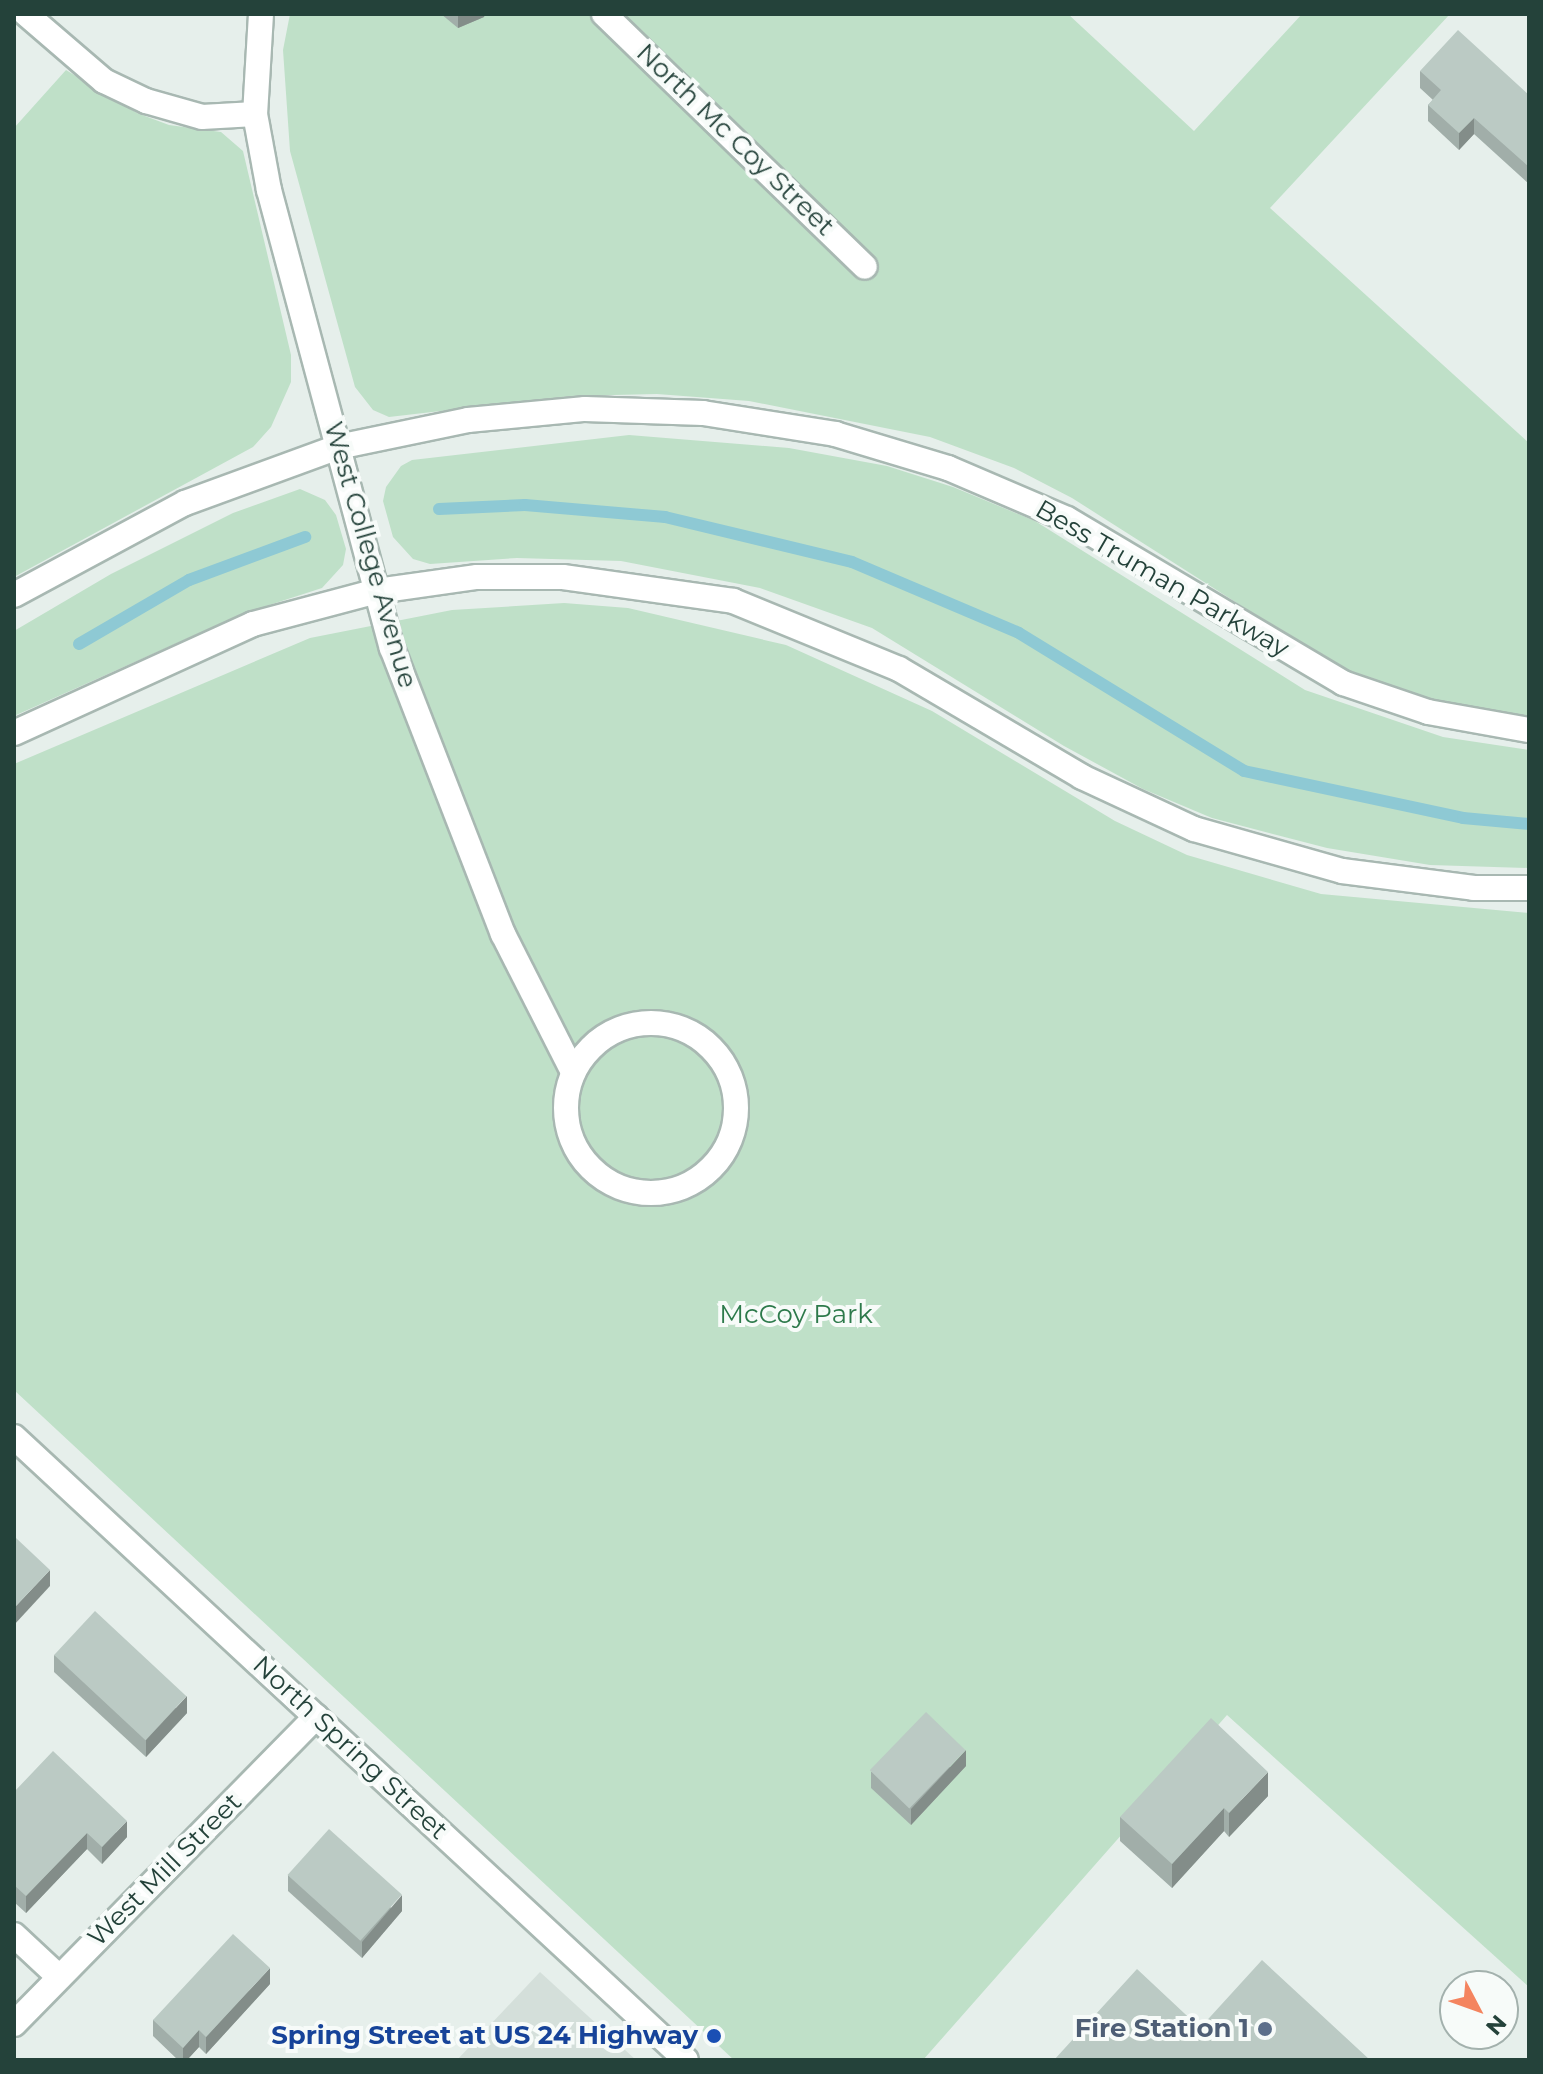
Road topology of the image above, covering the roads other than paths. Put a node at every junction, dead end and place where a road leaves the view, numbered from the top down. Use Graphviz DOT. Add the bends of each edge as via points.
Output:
graph roads {
  1 [pos="26,14"];
  2 [pos="261,14"];
  3 [pos="604,14"];
  4 [pos="255,114"];
  5 [pos="865,267"];
  6 [pos="338,447"];
  7 [pos="377,591"];
  8 [pos="14,595"];
  9 [pos="1529,730"];
  10 [pos="14,733"];
  11 [pos="1529,888"];
  12 [pos="573,1072"];
  13 [pos="14,1437"];
  14 [pos="316,1717"];
  15 [pos="14,1935"];
  16 [pos="59,1977"];
  17 [pos="14,2024"];
  18 [pos="686,2060"];
  1 -- 4 [label="street" via="104,81 146,101 202,117"];
  2 -- 4 [label="street, West College Avenue"];
  3 -- 5 [label="street, North Mc Coy Street"];
  4 -- 6 [label="street, West College Avenue" via="269,190"];
  6 -- 7 [label="street, West College Avenue"];
  6 -- 8 [label="street, Bess Truman Parkway" via="185,503"];
  6 -- 9 [label="street, Bess Truman Parkway" via="468,420 585,409 703,413 835,434 948,468 1067,519 1343,683 1428,712"];
  7 -- 10 [label="street" via="253,624"];
  7 -- 11 [label="street" via="477,577 563,577 733,601 899,669 1082,777 1194,829 1342,871 1474,888"];
  7 -- 12 [label="street, West College Avenue" via="401,675 503,934"];
  12 -- 12 [label="street" via="566,1100 568,1128 579,1154 598,1175 623,1189 651,1193 679,1188 704,1175 722,1154 736,1101 730,1074 714,1050 692,1033 666,1024 638,1023 611,1032"];
  13 -- 14 [label="street, North Spring Street"];
  14 -- 16 [label="street, West Mill Street"];
  14 -- 18 [label="street, North Spring Street"];
  15 -- 16 [label="street"];
  16 -- 17 [label="street, West Mill Street"];
}
